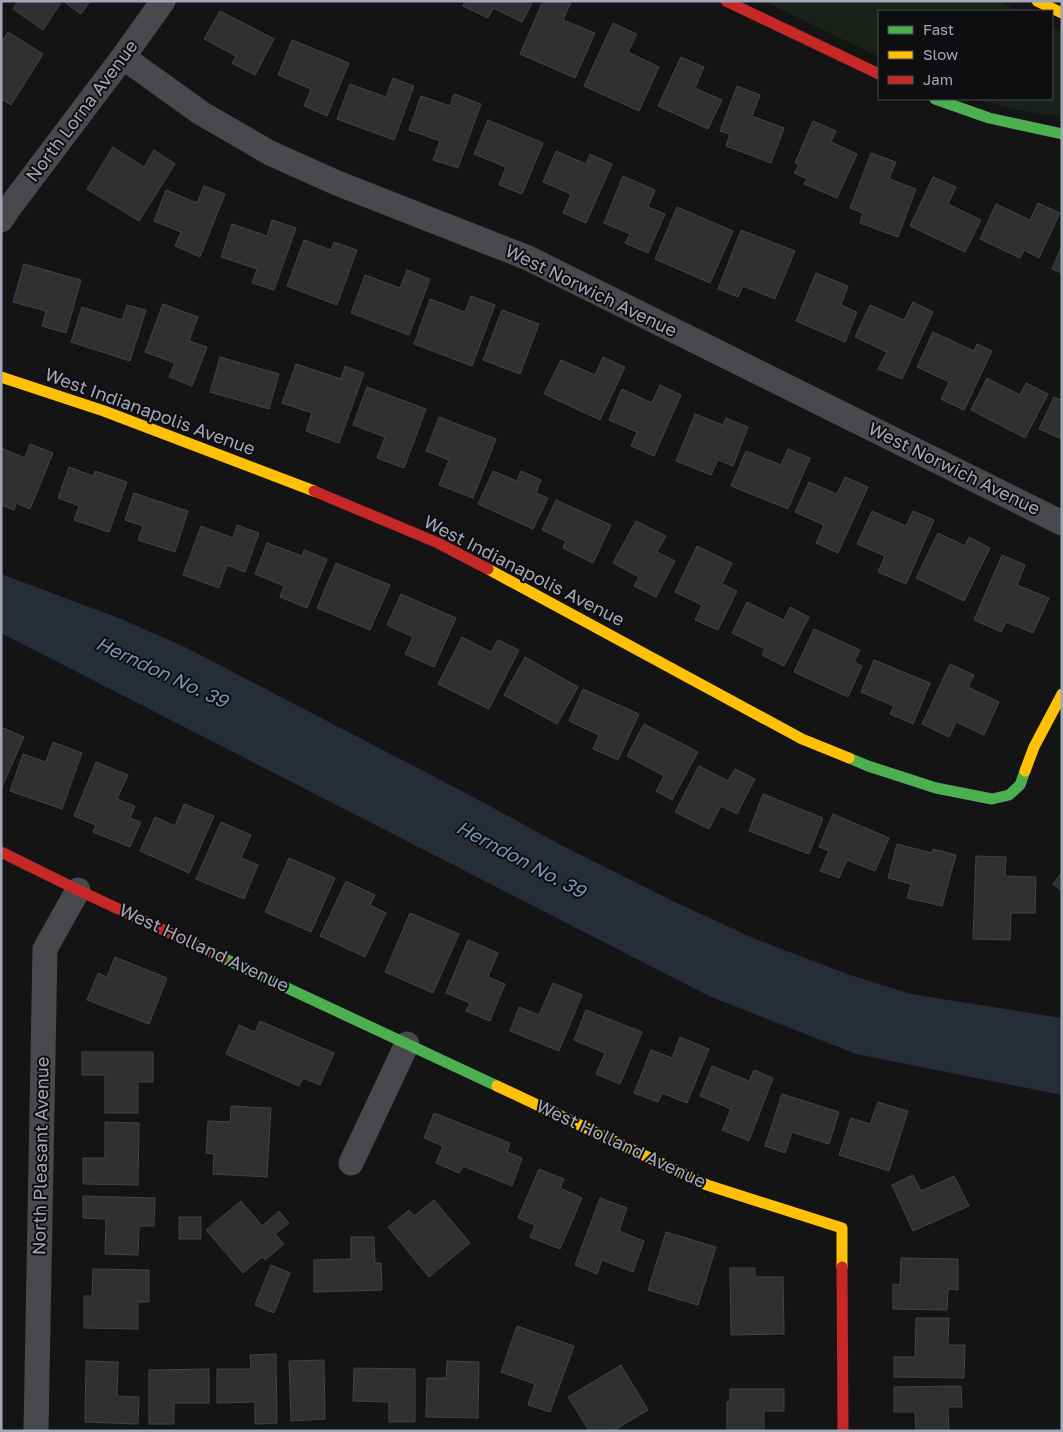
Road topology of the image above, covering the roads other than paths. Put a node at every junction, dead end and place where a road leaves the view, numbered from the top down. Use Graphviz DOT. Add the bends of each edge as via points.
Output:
graph roads {
  1 [pos="163,1"];
  2 [pos="726,1"];
  3 [pos="1037,1"];
  4 [pos="1062,13"];
  5 [pos="123,57"];
  6 [pos="878,74"];
  7 [pos="938,100"];
  8 [pos="1062,134"];
  9 [pos="1,220"];
  10 [pos="1,377"];
  11 [pos="1062,523"];
  12 [pos="1062,694"];
  13 [pos="1,852"];
  14 [pos="78,890"];
  15 [pos="407,1044"];
  16 [pos="351,1163"];
  17 [pos="36,1431"];
  18 [pos="842,1431"];
  1 -- 5 [label="street, North Lorna Avenue"];
  2 -- 6 [label="street"];
  3 -- 4 [label="street"];
  5 -- 9 [label="street, North Lorna Avenue"];
  5 -- 11 [label="street, West Norwich Avenue" via="201,113 270,153 337,183 528,258"];
  7 -- 8 [label="street" via="989,118"];
  10 -- 12 [label="street, West Indianapolis Avenue" via="104,411 332,498 438,543 802,739 868,766 936,788 992,799 1009,795 1020,785 1034,747"];
  13 -- 14 [label="street, West Holland Avenue"];
  14 -- 15 [label="street, West Holland Avenue"];
  14 -- 17 [label="street, North Pleasant Avenue" via="45,949"];
  15 -- 16 [label="street"];
  15 -- 18 [label="street, West Holland Avenue" via="707,1185 842,1228"];
}
